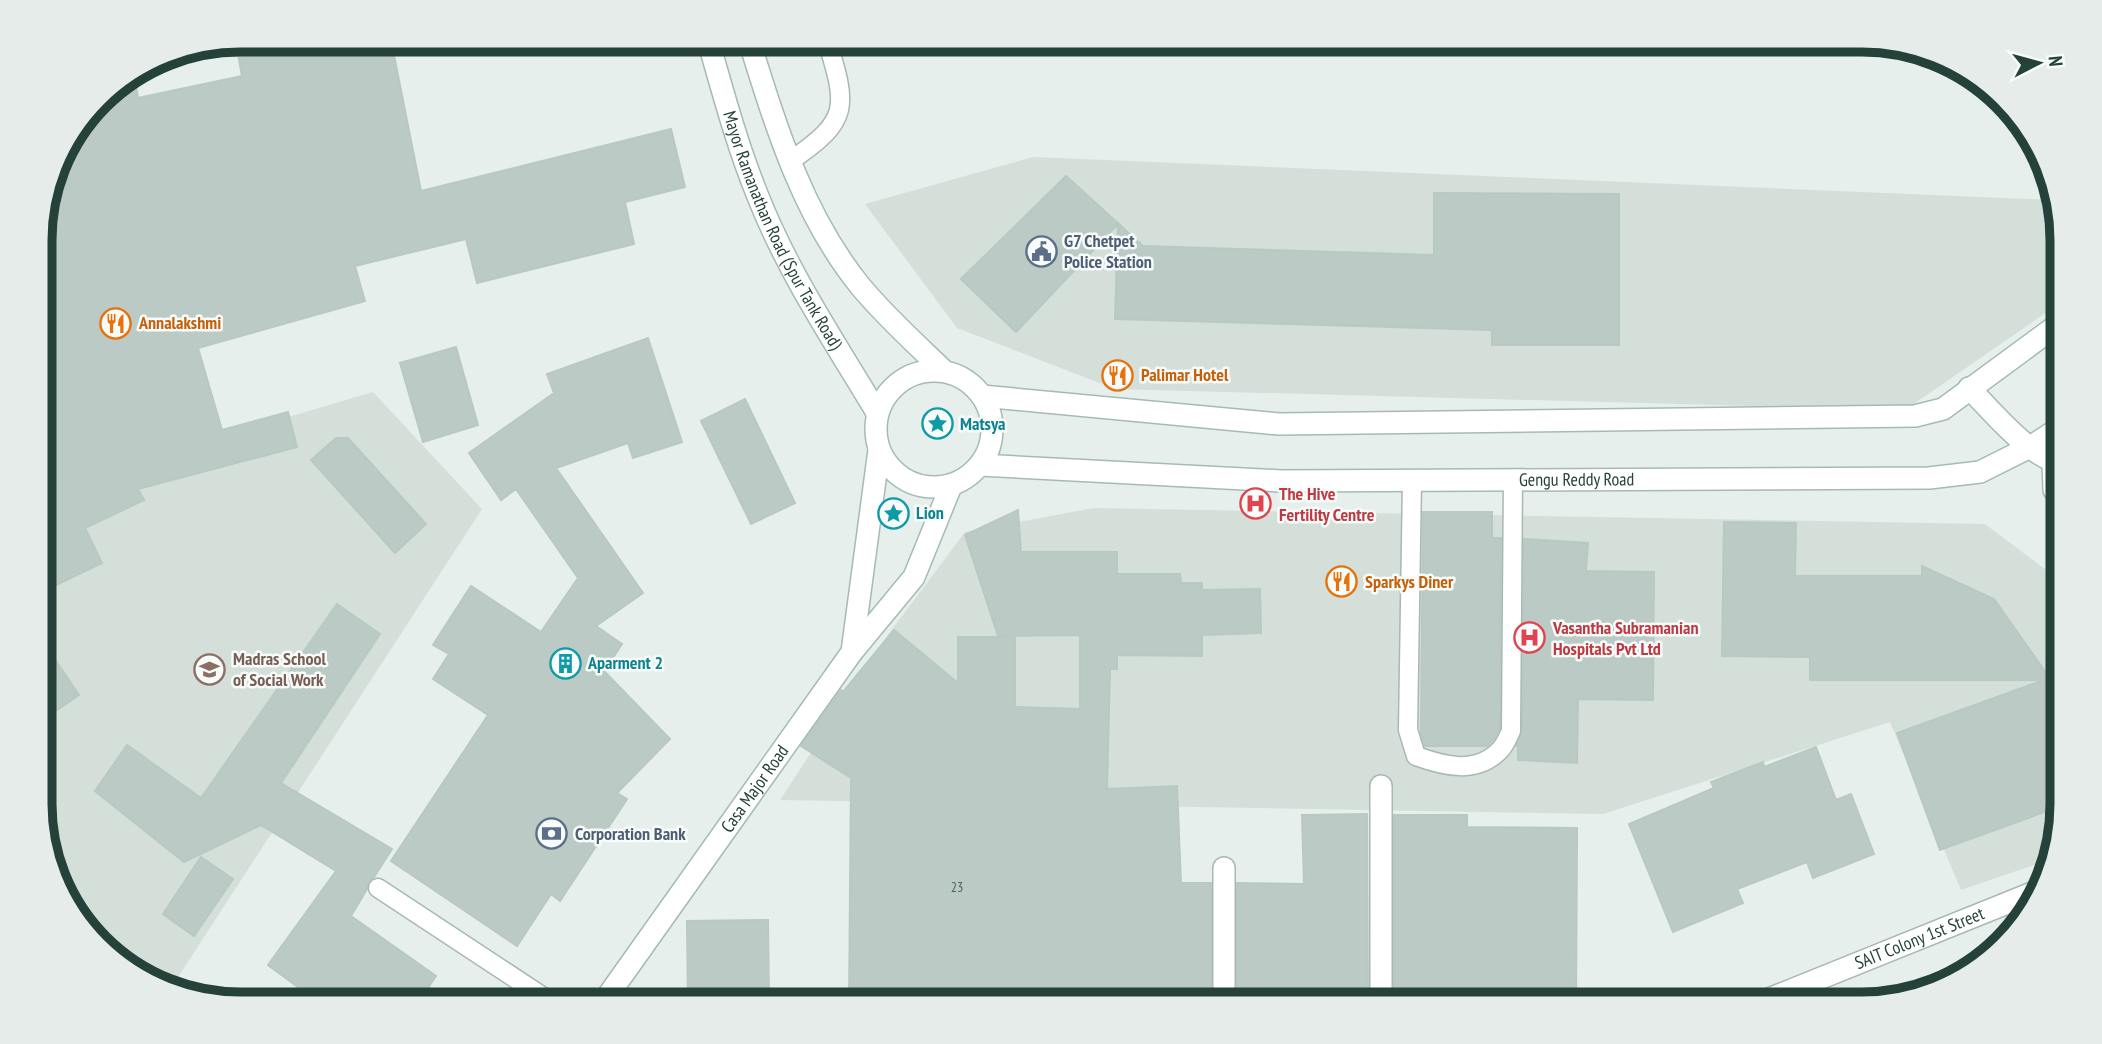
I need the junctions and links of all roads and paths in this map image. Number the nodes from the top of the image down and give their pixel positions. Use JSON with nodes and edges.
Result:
{"nodes":[{"id":1,"x":712,"y":52,"type":"edge"},
{"id":2,"x":753,"y":52,"type":"edge"},
{"id":3,"x":830,"y":52,"type":"edge"},
{"id":4,"x":790,"y":161,"type":"junction"},
{"id":5,"x":2050,"y":330,"type":"edge"},
{"id":6,"x":944,"y":370,"type":"junction"},
{"id":7,"x":1969,"y":388,"type":"junction"},
{"id":8,"x":982,"y":396,"type":"junction"},
{"id":9,"x":876,"y":411,"type":"junction"},
{"id":10,"x":2050,"y":434,"type":"edge"},
{"id":11,"x":2030,"y":447,"type":"junction"},
{"id":12,"x":879,"y":450,"type":"junction"},
{"id":13,"x":2050,"y":459,"type":"edge"},
{"id":14,"x":980,"y":465,"type":"junction"},
{"id":15,"x":1513,"y":479,"type":"junction"},
{"id":16,"x":1412,"y":480,"type":"junction"},
{"id":17,"x":951,"y":486,"type":"junction"},
{"id":18,"x":852,"y":652,"type":"junction"},
{"id":19,"x":1381,"y":786,"type":"dead end"},
{"id":20,"x":1224,"y":868,"type":"dead end"},
{"id":21,"x":377,"y":888,"type":"dead end"},
{"id":22,"x":2025,"y":896,"type":"edge"},
{"id":23,"x":1224,"y":991,"type":"edge"},
{"id":24,"x":1381,"y":991,"type":"edge"},
{"id":25,"x":1789,"y":991,"type":"edge"},
{"id":26,"x":535,"y":992,"type":"edge"},
{"id":27,"x":611,"y":992,"type":"edge"}],
"edges":[{"from":1,"to":9,"type":"main road","name":"Mayor Ramanathan Road (Spur Tank Road)"},
{"from":2,"to":4,"type":"main road","name":"Mayor Ramanathan Road (Spur Tank Road)"},
{"from":3,"to":4,"type":"lane"},
{"from":4,"to":6,"type":"main road","name":"Mayor Ramanathan Road (Spur Tank Road)"},
{"from":5,"to":7,"type":"main road"},
{"from":6,"to":8,"type":"main road"},
{"from":6,"to":9,"type":"main road"},
{"from":7,"to":8,"type":"main road"},
{"from":7,"to":11,"type":"main road"},
{"from":8,"to":14,"type":"main road"},
{"from":9,"to":12,"type":"main road"},
{"from":10,"to":11,"type":"main road","name":"Gengu Reddy Road"},
{"from":11,"to":13,"type":"main road"},
{"from":11,"to":15,"type":"main road","name":"Gengu Reddy Road"},
{"from":12,"to":17,"type":"main road"},
{"from":12,"to":18,"type":"main road"},
{"from":14,"to":16,"type":"main road","name":"Gengu Reddy Road"},
{"from":14,"to":17,"type":"main road"},
{"from":15,"to":16,"type":"main road","name":"Gengu Reddy Road"},
{"from":15,"to":16,"type":"lane"},
{"from":17,"to":18,"type":"main road","name":"Casa Major Road"},
{"from":18,"to":27,"type":"main road","name":"Casa Major Road"},
{"from":19,"to":24,"type":"main road"},
{"from":20,"to":23,"type":"main road"},
{"from":21,"to":26,"type":"lane"},
{"from":22,"to":25,"type":"main road","name":"SAIT Colony 1st Street"}]}
